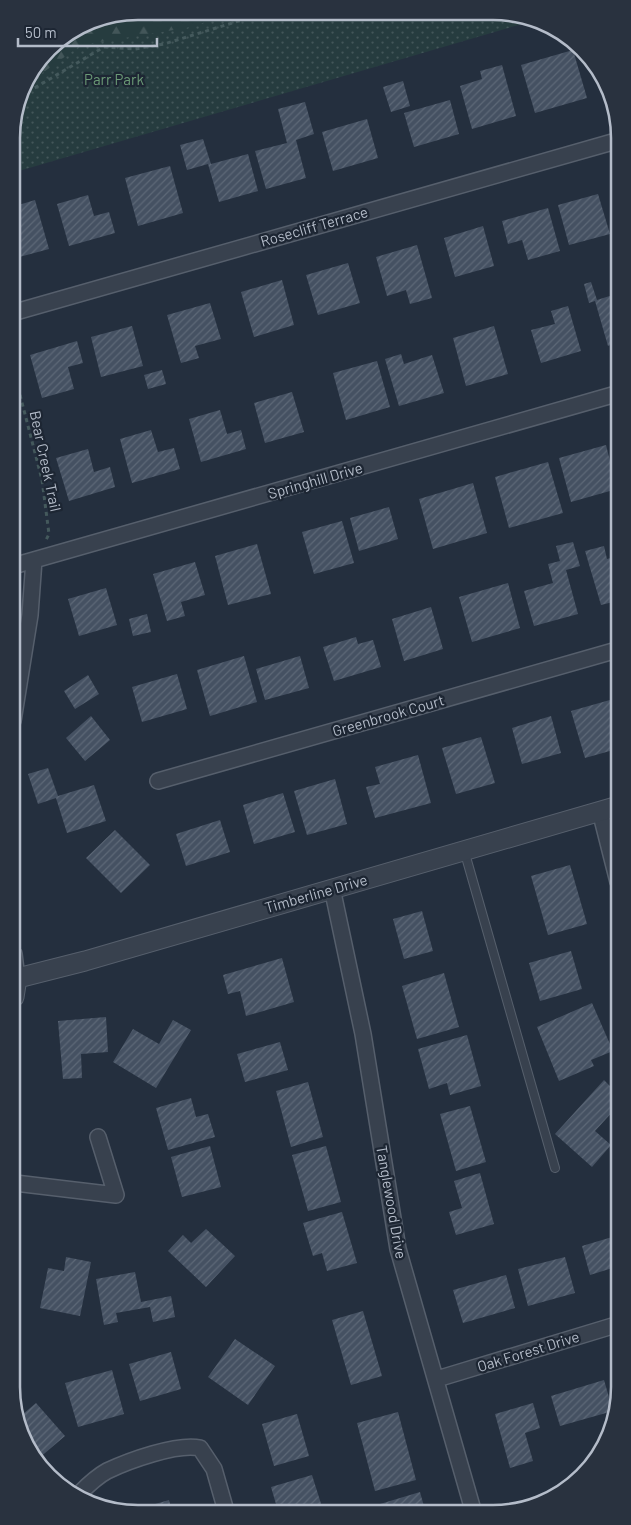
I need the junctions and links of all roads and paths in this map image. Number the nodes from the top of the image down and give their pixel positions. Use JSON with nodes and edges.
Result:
{"nodes":[{"id":1,"x":241,"y":20,"type":"edge"},
{"id":2,"x":30,"y":91,"type":"edge"},
{"id":3,"x":611,"y":142,"type":"edge"},
{"id":4,"x":20,"y":311,"type":"edge"},
{"id":5,"x":20,"y":395,"type":"edge"},
{"id":6,"x":611,"y":395,"type":"edge"},
{"id":7,"x":34,"y":560,"type":"junction"},
{"id":8,"x":20,"y":564,"type":"edge"},
{"id":9,"x":611,"y":652,"type":"edge"},
{"id":10,"x":20,"y":677,"type":"edge"},
{"id":11,"x":158,"y":781,"type":"dead end"},
{"id":12,"x":609,"y":809,"type":"edge"},
{"id":13,"x":611,"y":825,"type":"edge"},
{"id":14,"x":464,"y":850,"type":"junction"},
{"id":15,"x":332,"y":888,"type":"junction"},
{"id":16,"x":20,"y":977,"type":"edge"},
{"id":17,"x":98,"y":1137,"type":"dead end"},
{"id":18,"x":555,"y":1168,"type":"dead end"},
{"id":19,"x":20,"y":1184,"type":"edge"},
{"id":20,"x":611,"y":1326,"type":"edge"},
{"id":21,"x":437,"y":1379,"type":"junction"},
{"id":22,"x":83,"y":1491,"type":"edge"},
{"id":23,"x":224,"y":1505,"type":"edge"},
{"id":24,"x":472,"y":1505,"type":"edge"}],
"edges":[{"from":1,"to":2,"type":"path"},
{"from":3,"to":4,"type":"street","name":"Rosecliff Terrace"},
{"from":5,"to":7,"type":"path","name":"Bear Creek Trail"},
{"from":6,"to":7,"type":"street","name":"Springhill Drive"},
{"from":7,"to":8,"type":"street","name":"Springhill Drive"},
{"from":7,"to":10,"type":"street"},
{"from":9,"to":11,"type":"street","name":"Greenbrook Court"},
{"from":12,"to":13,"type":"street"},
{"from":12,"to":14,"type":"street","name":"Timberline Drive"},
{"from":14,"to":15,"type":"street","name":"Timberline Drive"},
{"from":14,"to":18,"type":"lane"},
{"from":15,"to":16,"type":"street","name":"Timberline Drive"},
{"from":15,"to":21,"type":"street","name":"Tanglewood Drive"},
{"from":17,"to":19,"type":"street"},
{"from":20,"to":21,"type":"street","name":"Oak Forest Drive"},
{"from":21,"to":24,"type":"street","name":"Tanglewood Drive"},
{"from":22,"to":23,"type":"street"}]}
